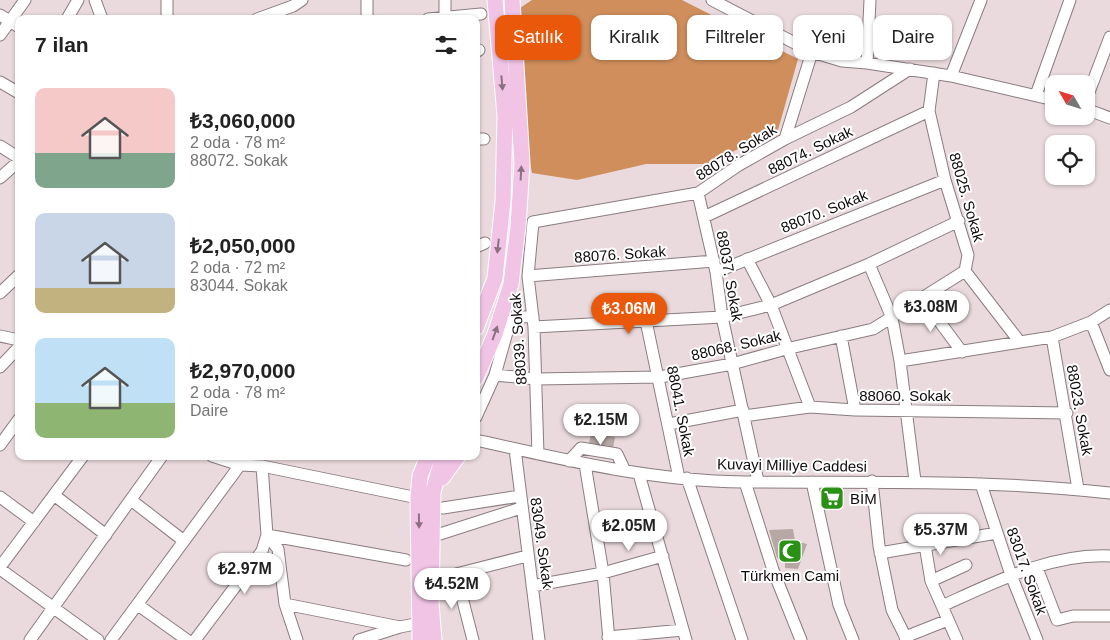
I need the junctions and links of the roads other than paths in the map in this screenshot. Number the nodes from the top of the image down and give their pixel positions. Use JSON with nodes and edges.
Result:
{"nodes":[{"id":1,"x":25,"y":0,"type":"edge"},
{"id":2,"x":78,"y":0,"type":"edge"},
{"id":3,"x":95,"y":0,"type":"edge"},
{"id":4,"x":167,"y":0,"type":"edge"},
{"id":5,"x":367,"y":0,"type":"edge"},
{"id":6,"x":445,"y":0,"type":"edge"},
{"id":7,"x":495,"y":0,"type":"edge"},
{"id":8,"x":512,"y":0,"type":"edge"},
{"id":9,"x":712,"y":0,"type":"edge"},
{"id":10,"x":870,"y":0,"type":"edge"},
{"id":11,"x":981,"y":0,"type":"edge"},
{"id":12,"x":1070,"y":0,"type":"edge"},
{"id":13,"x":297,"y":3,"type":"edge"},
{"id":14,"x":481,"y":14,"type":"dead end"},
{"id":15,"x":69,"y":15,"type":"edge"},
{"id":16,"x":101,"y":15,"type":"edge"},
{"id":17,"x":167,"y":15,"type":"edge"},
{"id":18,"x":267,"y":15,"type":"edge"},
{"id":19,"x":366,"y":15,"type":"edge"},
{"id":20,"x":445,"y":15,"type":"edge"},
{"id":21,"x":463,"y":15,"type":"edge"},
{"id":22,"x":9,"y":21,"type":"edge"},
{"id":23,"x":0,"y":35,"type":"edge"},
{"id":24,"x":1110,"y":37,"type":"edge"},
{"id":25,"x":793,"y":42,"type":"edge"},
{"id":26,"x":810,"y":60,"type":"edge"},
{"id":27,"x":839,"y":60,"type":"edge"},
{"id":28,"x":867,"y":62,"type":"junction"},
{"id":29,"x":910,"y":69,"type":"junction"},
{"id":30,"x":934,"y":73,"type":"junction"},
{"id":31,"x":951,"y":76,"type":"junction"},
{"id":32,"x":1095,"y":76,"type":"edge"},
{"id":33,"x":0,"y":82,"type":"edge"},
{"id":34,"x":15,"y":91,"type":"edge"},
{"id":35,"x":1036,"y":95,"type":"junction"},
{"id":36,"x":1045,"y":98,"type":"edge"},
{"id":37,"x":929,"y":111,"type":"junction"},
{"id":38,"x":1095,"y":113,"type":"edge"},
{"id":39,"x":1110,"y":118,"type":"edge"},
{"id":40,"x":785,"y":139,"type":"junction"},
{"id":41,"x":0,"y":146,"type":"edge"},
{"id":42,"x":15,"y":157,"type":"edge"},
{"id":43,"x":15,"y":164,"type":"edge"},
{"id":44,"x":0,"y":178,"type":"edge"},
{"id":45,"x":945,"y":180,"type":"junction"},
{"id":46,"x":698,"y":193,"type":"junction"},
{"id":47,"x":704,"y":217,"type":"junction"},
{"id":48,"x":959,"y":221,"type":"junction"},
{"id":49,"x":533,"y":222,"type":"joint"},
{"id":50,"x":747,"y":259,"type":"junction"},
{"id":51,"x":869,"y":264,"type":"junction"},
{"id":52,"x":715,"y":267,"type":"junction"},
{"id":53,"x":965,"y":271,"type":"junction"},
{"id":54,"x":528,"y":276,"type":"junction"},
{"id":55,"x":15,"y":279,"type":"edge"},
{"id":56,"x":0,"y":293,"type":"edge"},
{"id":57,"x":922,"y":298,"type":"junction"},
{"id":58,"x":771,"y":305,"type":"junction"},
{"id":59,"x":1110,"y":310,"type":"edge"},
{"id":60,"x":480,"y":317,"type":"edge"},
{"id":61,"x":722,"y":317,"type":"junction"},
{"id":62,"x":892,"y":318,"type":"junction"},
{"id":63,"x":646,"y":321,"type":"junction"},
{"id":64,"x":534,"y":322,"type":"junction"},
{"id":65,"x":1091,"y":322,"type":"junction"},
{"id":66,"x":0,"y":336,"type":"edge"},
{"id":67,"x":842,"y":336,"type":"junction"},
{"id":68,"x":1052,"y":337,"type":"junction"},
{"id":69,"x":15,"y":339,"type":"edge"},
{"id":70,"x":1019,"y":341,"type":"junction"},
{"id":71,"x":786,"y":349,"type":"junction"},
{"id":72,"x":15,"y":351,"type":"edge"},
{"id":73,"x":962,"y":352,"type":"junction"},
{"id":74,"x":900,"y":361,"type":"junction"},
{"id":75,"x":732,"y":364,"type":"junction"},
{"id":76,"x":0,"y":367,"type":"edge"},
{"id":77,"x":480,"y":369,"type":"edge"},
{"id":78,"x":1110,"y":370,"type":"edge"},
{"id":79,"x":495,"y":375,"type":"junction"},
{"id":80,"x":660,"y":376,"type":"junction"},
{"id":81,"x":536,"y":379,"type":"junction"},
{"id":82,"x":480,"y":407,"type":"edge"},
{"id":83,"x":810,"y":407,"type":"junction"},
{"id":84,"x":855,"y":410,"type":"junction"},
{"id":85,"x":907,"y":410,"type":"junction"},
{"id":86,"x":744,"y":413,"type":"junction"},
{"id":87,"x":1067,"y":413,"type":"junction"},
{"id":88,"x":15,"y":424,"type":"edge"},
{"id":89,"x":669,"y":424,"type":"junction"},
{"id":90,"x":480,"y":441,"type":"edge"},
{"id":91,"x":0,"y":445,"type":"edge"},
{"id":92,"x":515,"y":449,"type":"junction"},
{"id":93,"x":538,"y":454,"type":"junction"},
{"id":94,"x":80,"y":460,"type":"edge"},
{"id":95,"x":159,"y":460,"type":"edge"},
{"id":96,"x":417,"y":460,"type":"edge"},
{"id":97,"x":426,"y":460,"type":"edge"},
{"id":98,"x":442,"y":460,"type":"edge"},
{"id":99,"x":455,"y":460,"type":"edge"},
{"id":100,"x":237,"y":461,"type":"edge"},
{"id":101,"x":569,"y":461,"type":"junction"},
{"id":102,"x":585,"y":464,"type":"junction"},
{"id":103,"x":262,"y":466,"type":"junction"},
{"id":104,"x":625,"y":471,"type":"junction"},
{"id":105,"x":638,"y":474,"type":"junction"},
{"id":106,"x":420,"y":476,"type":"junction"},
{"id":107,"x":683,"y":478,"type":"junction"},
{"id":108,"x":758,"y":481,"type":"junction"},
{"id":109,"x":872,"y":481,"type":"junction"},
{"id":110,"x":915,"y":481,"type":"junction"},
{"id":111,"x":745,"y":482,"type":"junction"},
{"id":112,"x":812,"y":482,"type":"junction"},
{"id":113,"x":981,"y":484,"type":"junction"},
{"id":114,"x":1078,"y":489,"type":"junction"},
{"id":115,"x":433,"y":492,"type":"junction"},
{"id":116,"x":1110,"y":493,"type":"edge"},
{"id":117,"x":54,"y":496,"type":"junction"},
{"id":118,"x":0,"y":497,"type":"edge"},
{"id":119,"x":418,"y":498,"type":"junction"},
{"id":120,"x":131,"y":500,"type":"junction"},
{"id":121,"x":521,"y":502,"type":"junction"},
{"id":122,"x":442,"y":508,"type":"dead end"},
{"id":123,"x":34,"y":522,"type":"junction"},
{"id":124,"x":997,"y":533,"type":"junction"},
{"id":125,"x":440,"y":534,"type":"dead end"},
{"id":126,"x":106,"y":535,"type":"junction"},
{"id":127,"x":267,"y":535,"type":"junction"},
{"id":128,"x":184,"y":541,"type":"junction"},
{"id":129,"x":925,"y":545,"type":"junction"},
{"id":130,"x":880,"y":553,"type":"junction"},
{"id":131,"x":527,"y":556,"type":"junction"},
{"id":132,"x":663,"y":556,"type":"junction"},
{"id":133,"x":1110,"y":556,"type":"edge"},
{"id":134,"x":406,"y":560,"type":"dead end"},
{"id":135,"x":966,"y":565,"type":"dead end"},
{"id":136,"x":0,"y":568,"type":"edge"},
{"id":137,"x":1037,"y":568,"type":"junction"},
{"id":138,"x":603,"y":573,"type":"junction"},
{"id":139,"x":1011,"y":575,"type":"junction"},
{"id":140,"x":932,"y":581,"type":"junction"},
{"id":141,"x":532,"y":586,"type":"junction"},
{"id":142,"x":285,"y":604,"type":"junction"},
{"id":143,"x":138,"y":605,"type":"junction"},
{"id":144,"x":942,"y":606,"type":"junction"},
{"id":145,"x":53,"y":608,"type":"junction"},
{"id":146,"x":1110,"y":616,"type":"edge"},
{"id":147,"x":948,"y":620,"type":"junction"},
{"id":148,"x":420,"y":624,"type":"junction"},
{"id":149,"x":400,"y":627,"type":"junction"},
{"id":150,"x":684,"y":635,"type":"edge"},
{"id":151,"x":608,"y":638,"type":"edge"},
{"id":152,"x":906,"y":638,"type":"edge"},
{"id":153,"x":30,"y":640,"type":"edge"},
{"id":154,"x":98,"y":640,"type":"edge"},
{"id":155,"x":110,"y":640,"type":"edge"},
{"id":156,"x":187,"y":640,"type":"edge"},
{"id":157,"x":195,"y":640,"type":"edge"},
{"id":158,"x":296,"y":640,"type":"edge"},
{"id":159,"x":359,"y":640,"type":"edge"},
{"id":160,"x":420,"y":640,"type":"edge"},
{"id":161,"x":434,"y":640,"type":"edge"},
{"id":162,"x":473,"y":640,"type":"edge"},
{"id":163,"x":539,"y":640,"type":"edge"},
{"id":164,"x":742,"y":640,"type":"edge"},
{"id":165,"x":801,"y":640,"type":"edge"},
{"id":166,"x":853,"y":640,"type":"edge"},
{"id":167,"x":957,"y":640,"type":"edge"},
{"id":168,"x":1037,"y":640,"type":"edge"}],
"edges":[{"from":1,"to":22,"type":"street"},
{"from":2,"to":15,"type":"street"},
{"from":3,"to":16,"type":"street"},
{"from":4,"to":17,"type":"street"},
{"from":5,"to":19,"type":"street"},
{"from":6,"to":20,"type":"street"},
{"from":7,"to":60,"type":"main road","one_way":true},
{"from":77,"to":8,"type":"main road","one_way":true},
{"from":9,"to":25,"type":"street"},
{"from":10,"to":28,"type":"street"},
{"from":11,"to":31,"type":"street"},
{"from":12,"to":35,"type":"street"},
{"from":13,"to":18,"type":"street"},
{"from":14,"to":21,"type":"street"},
{"from":22,"to":23,"type":"street"},
{"from":24,"to":32,"type":"street"},
{"from":26,"to":40,"type":"street"},
{"from":27,"to":28,"type":"street"},
{"from":28,"to":29,"type":"street"},
{"from":29,"to":30,"type":"street"},
{"from":29,"to":40,"type":"street","name":"88078. Sokak"},
{"from":30,"to":31,"type":"street"},
{"from":30,"to":37,"type":"street","name":"88025. Sokak"},
{"from":31,"to":35,"type":"street"},
{"from":33,"to":34,"type":"street"},
{"from":35,"to":36,"type":"street"},
{"from":37,"to":45,"type":"street","name":"88025. Sokak"},
{"from":37,"to":47,"type":"street","name":"88074. Sokak"},
{"from":38,"to":39,"type":"street"},
{"from":40,"to":46,"type":"street","name":"88078. Sokak"},
{"from":41,"to":42,"type":"street"},
{"from":43,"to":44,"type":"street"},
{"from":45,"to":48,"type":"street","name":"88025. Sokak"},
{"from":45,"to":50,"type":"street","name":"88070. Sokak"},
{"from":46,"to":47,"type":"street","name":"88037. Sokak"},
{"from":46,"to":49,"type":"street","name":"88078. Sokak"},
{"from":47,"to":52,"type":"street","name":"88037. Sokak"},
{"from":48,"to":51,"type":"street"},
{"from":48,"to":53,"type":"street","name":"88025. Sokak"},
{"from":49,"to":54,"type":"street","name":"88039. Sokak"},
{"from":50,"to":52,"type":"street","name":"88070. Sokak"},
{"from":50,"to":58,"type":"street"},
{"from":51,"to":58,"type":"street"},
{"from":51,"to":62,"type":"street"},
{"from":52,"to":54,"type":"street","name":"88076. Sokak"},
{"from":52,"to":61,"type":"street","name":"88037. Sokak"},
{"from":53,"to":57,"type":"street","name":"88068. Sokak"},
{"from":53,"to":70,"type":"street"},
{"from":54,"to":64,"type":"street","name":"88039. Sokak"},
{"from":55,"to":56,"type":"street"},
{"from":57,"to":62,"type":"street","name":"88068. Sokak"},
{"from":57,"to":73,"type":"street"},
{"from":58,"to":61,"type":"street"},
{"from":58,"to":71,"type":"street"},
{"from":59,"to":65,"type":"street"},
{"from":61,"to":63,"type":"street"},
{"from":61,"to":75,"type":"street","name":"88037. Sokak"},
{"from":62,"to":67,"type":"street","name":"88068. Sokak"},
{"from":62,"to":74,"type":"street"},
{"from":63,"to":64,"type":"street"},
{"from":63,"to":80,"type":"street","name":"88041. Sokak"},
{"from":64,"to":79,"type":"street"},
{"from":64,"to":81,"type":"street","name":"88039. Sokak"},
{"from":65,"to":68,"type":"street"},
{"from":65,"to":78,"type":"street"},
{"from":66,"to":69,"type":"street"},
{"from":67,"to":71,"type":"street","name":"88068. Sokak"},
{"from":67,"to":84,"type":"street"},
{"from":68,"to":70,"type":"street"},
{"from":68,"to":87,"type":"street","name":"88023. Sokak"},
{"from":70,"to":73,"type":"street"},
{"from":71,"to":75,"type":"street","name":"88068. Sokak"},
{"from":71,"to":83,"type":"street"},
{"from":72,"to":76,"type":"street"},
{"from":73,"to":74,"type":"street"},
{"from":74,"to":85,"type":"street"},
{"from":75,"to":80,"type":"street","name":"88068. Sokak"},
{"from":75,"to":86,"type":"street","name":"88037. Sokak"},
{"from":79,"to":81,"type":"street","name":"88068. Sokak"},
{"from":79,"to":82,"type":"street"},
{"from":80,"to":81,"type":"street","name":"88068. Sokak"},
{"from":80,"to":89,"type":"street","name":"88041. Sokak"},
{"from":81,"to":93,"type":"street","name":"88039. Sokak"},
{"from":83,"to":84,"type":"street","name":"88060. Sokak"},
{"from":83,"to":86,"type":"street","name":"88060. Sokak"},
{"from":84,"to":85,"type":"street","name":"88060. Sokak"},
{"from":85,"to":87,"type":"street","name":"88060. Sokak"},
{"from":85,"to":110,"type":"street"},
{"from":86,"to":89,"type":"street","name":"88060. Sokak"},
{"from":86,"to":108,"type":"street","name":"88037. Sokak"},
{"from":87,"to":114,"type":"street","name":"88023. Sokak"},
{"from":88,"to":91,"type":"street"},
{"from":89,"to":107,"type":"street","name":"88041. Sokak"},
{"from":90,"to":92,"type":"street","name":"Kuvayi Milliye Caddesi"},
{"from":92,"to":93,"type":"street","name":"Kuvayi Milliye Caddesi"},
{"from":92,"to":121,"type":"street","name":"83049. Sokak"},
{"from":93,"to":101,"type":"street","name":"Kuvayi Milliye Caddesi"},
{"from":94,"to":117,"type":"street"},
{"from":95,"to":120,"type":"street"},
{"from":96,"to":106,"type":"main road"},
{"from":97,"to":106,"type":"main road"},
{"from":98,"to":115,"type":"main road"},
{"from":99,"to":115,"type":"main road"},
{"from":100,"to":103,"type":"street"},
{"from":100,"to":128,"type":"street"},
{"from":101,"to":102,"type":"street","name":"Kuvayi Milliye Caddesi"},
{"from":101,"to":104,"type":"street"},
{"from":102,"to":104,"type":"street","name":"Kuvayi Milliye Caddesi"},
{"from":102,"to":138,"type":"street"},
{"from":103,"to":119,"type":"street"},
{"from":103,"to":127,"type":"street"},
{"from":104,"to":105,"type":"street","name":"Kuvayi Milliye Caddesi"},
{"from":105,"to":107,"type":"street","name":"Kuvayi Milliye Caddesi"},
{"from":105,"to":132,"type":"street"},
{"from":106,"to":119,"type":"main road"},
{"from":107,"to":111,"type":"street","name":"Kuvayi Milliye Caddesi"},
{"from":107,"to":164,"type":"street","name":"88041. Sokak"},
{"from":108,"to":111,"type":"street","name":"Kuvayi Milliye Caddesi"},
{"from":108,"to":112,"type":"street","name":"Kuvayi Milliye Caddesi"},
{"from":109,"to":110,"type":"street","name":"Kuvayi Milliye Caddesi"},
{"from":109,"to":112,"type":"street","name":"Kuvayi Milliye Caddesi"},
{"from":109,"to":130,"type":"street"},
{"from":110,"to":113,"type":"street","name":"Kuvayi Milliye Caddesi"},
{"from":111,"to":165,"type":"street"},
{"from":112,"to":166,"type":"street"},
{"from":113,"to":114,"type":"street","name":"Kuvayi Milliye Caddesi"},
{"from":113,"to":124,"type":"street","name":"83017. Sokak"},
{"from":114,"to":116,"type":"street","name":"Kuvayi Milliye Caddesi"},
{"from":115,"to":161,"type":"main road"},
{"from":117,"to":123,"type":"street"},
{"from":117,"to":126,"type":"street"},
{"from":118,"to":123,"type":"street"},
{"from":119,"to":148,"type":"main road","one_way":true},
{"from":120,"to":126,"type":"street"},
{"from":120,"to":128,"type":"street"},
{"from":121,"to":122,"type":"street"},
{"from":121,"to":125,"type":"street"},
{"from":121,"to":131,"type":"street","name":"83049. Sokak"},
{"from":123,"to":136,"type":"street"},
{"from":124,"to":129,"type":"street"},
{"from":124,"to":139,"type":"street","name":"83017. Sokak"},
{"from":126,"to":145,"type":"street"},
{"from":127,"to":134,"type":"street"},
{"from":127,"to":142,"type":"street"},
{"from":127,"to":157,"type":"street"},
{"from":128,"to":143,"type":"street"},
{"from":129,"to":130,"type":"street"},
{"from":129,"to":140,"type":"street"},
{"from":130,"to":152,"type":"street"},
{"from":131,"to":141,"type":"street","name":"83049. Sokak"},
{"from":131,"to":162,"type":"street"},
{"from":132,"to":138,"type":"street"},
{"from":132,"to":150,"type":"street"},
{"from":133,"to":137,"type":"street"},
{"from":135,"to":140,"type":"street"},
{"from":136,"to":145,"type":"street"},
{"from":137,"to":139,"type":"street"},
{"from":137,"to":146,"type":"street"},
{"from":138,"to":141,"type":"street"},
{"from":138,"to":151,"type":"street"},
{"from":139,"to":144,"type":"street"},
{"from":139,"to":168,"type":"street","name":"83017. Sokak"},
{"from":140,"to":144,"type":"street"},
{"from":141,"to":163,"type":"street","name":"83049. Sokak"},
{"from":142,"to":149,"type":"street"},
{"from":142,"to":158,"type":"street"},
{"from":143,"to":155,"type":"street"},
{"from":143,"to":156,"type":"street"},
{"from":144,"to":147,"type":"street"},
{"from":145,"to":153,"type":"street"},
{"from":145,"to":154,"type":"street"},
{"from":147,"to":152,"type":"street"},
{"from":147,"to":167,"type":"street"},
{"from":148,"to":149,"type":"street"},
{"from":148,"to":160,"type":"main road"},
{"from":149,"to":159,"type":"street"},
{"from":150,"to":151,"type":"street"}]}
